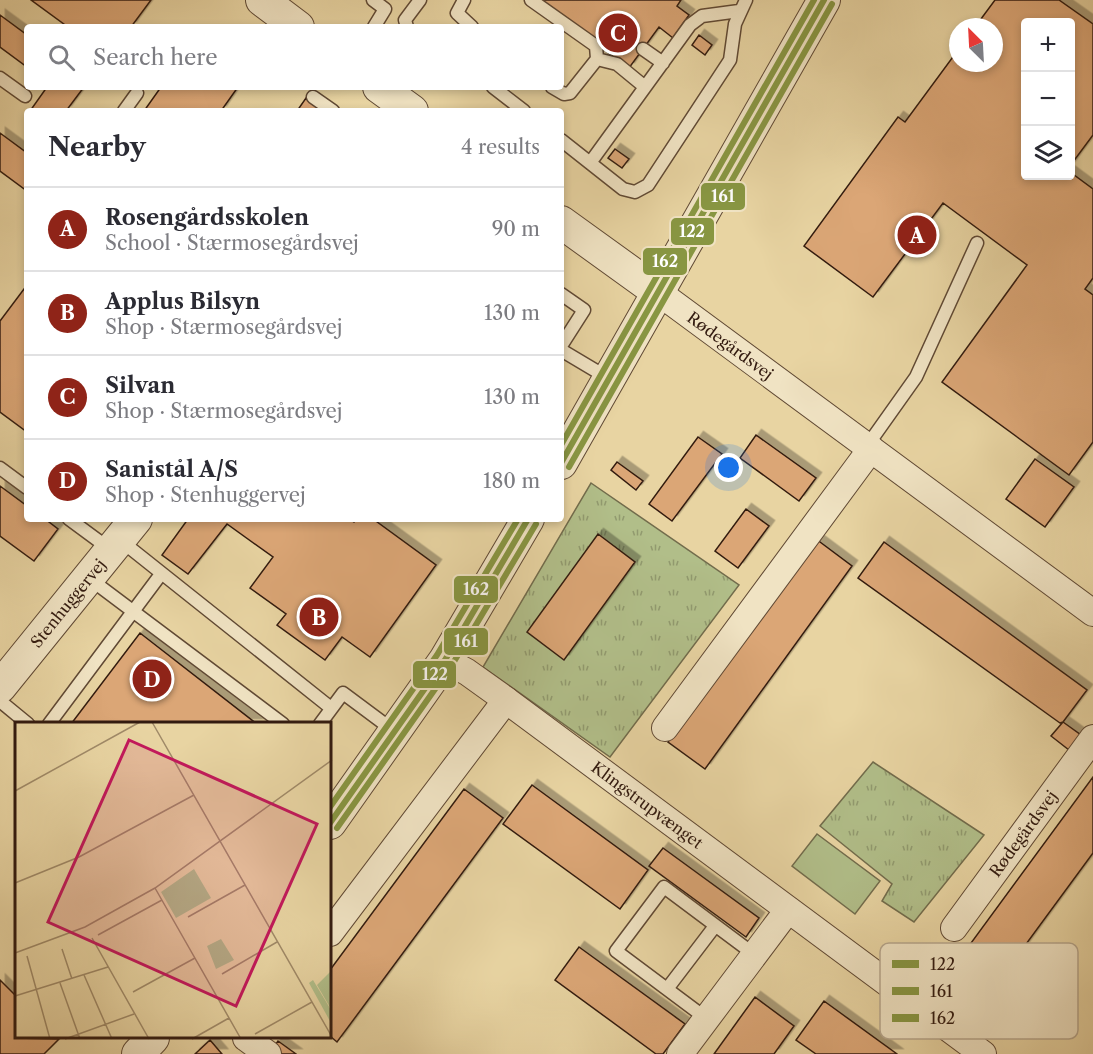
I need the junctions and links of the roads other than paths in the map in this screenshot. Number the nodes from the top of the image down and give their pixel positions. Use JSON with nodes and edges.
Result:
{"nodes":[{"id":1,"x":262,"y":0,"type":"edge"},
{"id":2,"x":373,"y":0,"type":"edge"},
{"id":3,"x":420,"y":0,"type":"edge"},
{"id":4,"x":464,"y":0,"type":"edge"},
{"id":5,"x":531,"y":0,"type":"edge"},
{"id":6,"x":746,"y":0,"type":"edge"},
{"id":7,"x":824,"y":0,"type":"edge"},
{"id":8,"x":739,"y":11,"type":"junction"},
{"id":9,"x":294,"y":24,"type":"edge"},
{"id":10,"x":376,"y":24,"type":"edge"},
{"id":11,"x":406,"y":24,"type":"edge"},
{"id":12,"x":469,"y":24,"type":"edge"},
{"id":13,"x":643,"y":49,"type":"dead end"},
{"id":14,"x":597,"y":59,"type":"junction"},
{"id":15,"x":663,"y":63,"type":"junction"},
{"id":16,"x":0,"y":78,"type":"edge"},
{"id":17,"x":645,"y":87,"type":"junction"},
{"id":18,"x":383,"y":90,"type":"edge"},
{"id":19,"x":497,"y":90,"type":"edge"},
{"id":20,"x":557,"y":90,"type":"edge"},
{"id":21,"x":137,"y":93,"type":"dead end"},
{"id":22,"x":25,"y":96,"type":"dead end"},
{"id":23,"x":313,"y":97,"type":"dead end"},
{"id":24,"x":126,"y":108,"type":"edge"},
{"id":25,"x":329,"y":108,"type":"edge"},
{"id":26,"x":408,"y":108,"type":"edge"},
{"id":27,"x":520,"y":108,"type":"edge"},
{"id":28,"x":564,"y":142,"type":"edge"},
{"id":29,"x":590,"y":163,"type":"junction"},
{"id":30,"x":564,"y":224,"type":"edge"},
{"id":31,"x":976,"y":243,"type":"dead end"},
{"id":32,"x":658,"y":292,"type":"junction"},
{"id":33,"x":564,"y":296,"type":"edge"},
{"id":34,"x":564,"y":343,"type":"edge"},
{"id":35,"x":564,"y":350,"type":"edge"},
{"id":36,"x":608,"y":378,"type":"junction"},
{"id":37,"x":869,"y":447,"type":"junction"},
{"id":38,"x":564,"y":458,"type":"edge"},
{"id":39,"x":0,"y":468,"type":"edge"},
{"id":40,"x":24,"y":486,"type":"edge"},
{"id":41,"x":78,"y":522,"type":"edge"},
{"id":42,"x":526,"y":522,"type":"edge"},
{"id":43,"x":123,"y":537,"type":"edge"},
{"id":44,"x":161,"y":574,"type":"junction"},
{"id":45,"x":89,"y":579,"type":"junction"},
{"id":46,"x":133,"y":612,"type":"junction"},
{"id":47,"x":1093,"y":613,"type":"edge"},
{"id":48,"x":445,"y":660,"type":"junction"},
{"id":49,"x":0,"y":687,"type":"edge"},
{"id":50,"x":506,"y":700,"type":"junction"},
{"id":51,"x":0,"y":701,"type":"edge"},
{"id":52,"x":331,"y":708,"type":"junction"},
{"id":53,"x":26,"y":722,"type":"edge"},
{"id":54,"x":50,"y":722,"type":"edge"},
{"id":55,"x":280,"y":722,"type":"edge"},
{"id":56,"x":321,"y":722,"type":"edge"},
{"id":57,"x":665,"y":728,"type":"dead end"},
{"id":58,"x":394,"y":732,"type":"junction"},
{"id":59,"x":1093,"y":738,"type":"edge"},
{"id":60,"x":332,"y":821,"type":"edge"},
{"id":61,"x":788,"y":910,"type":"junction"},
{"id":62,"x":715,"y":926,"type":"junction"},
{"id":63,"x":954,"y":928,"type":"dead end"},
{"id":64,"x":332,"y":930,"type":"edge"},
{"id":65,"x":755,"y":955,"type":"junction"},
{"id":66,"x":880,"y":978,"type":"edge"},
{"id":67,"x":667,"y":989,"type":"junction"},
{"id":68,"x":707,"y":1019,"type":"junction"},
{"id":69,"x":152,"y":1039,"type":"edge"},
{"id":70,"x":247,"y":1039,"type":"edge"},
{"id":71,"x":963,"y":1039,"type":"edge"},
{"id":72,"x":138,"y":1054,"type":"edge"},
{"id":73,"x":268,"y":1054,"type":"edge"},
{"id":74,"x":680,"y":1054,"type":"edge"},
{"id":75,"x":983,"y":1054,"type":"edge"}],
"edges":[{"from":1,"to":9,"type":"street"},
{"from":2,"to":10,"type":"lane"},
{"from":3,"to":11,"type":"lane"},
{"from":4,"to":12,"type":"lane"},
{"from":5,"to":14,"type":"lane"},
{"from":6,"to":8,"type":"lane"},
{"from":7,"to":32,"type":"street"},
{"from":8,"to":15,"type":"lane"},
{"from":8,"to":29,"type":"lane"},
{"from":13,"to":15,"type":"lane"},
{"from":14,"to":17,"type":"lane"},
{"from":14,"to":20,"type":"lane"},
{"from":15,"to":17,"type":"lane"},
{"from":16,"to":22,"type":"lane"},
{"from":17,"to":29,"type":"lane"},
{"from":18,"to":26,"type":"street"},
{"from":19,"to":27,"type":"lane"},
{"from":21,"to":24,"type":"lane"},
{"from":23,"to":25,"type":"lane"},
{"from":28,"to":29,"type":"lane"},
{"from":30,"to":32,"type":"street","name":"Rødegårdsvej"},
{"from":31,"to":37,"type":"lane"},
{"from":32,"to":36,"type":"street"},
{"from":32,"to":37,"type":"street","name":"Rødegårdsvej"},
{"from":33,"to":34,"type":"lane"},
{"from":35,"to":36,"type":"lane"},
{"from":36,"to":38,"type":"street"},
{"from":37,"to":47,"type":"street","name":"Rødegårdsvej"},
{"from":37,"to":57,"type":"street"},
{"from":39,"to":40,"type":"lane"},
{"from":41,"to":43,"type":"lane"},
{"from":42,"to":48,"type":"street"},
{"from":43,"to":44,"type":"lane"},
{"from":43,"to":45,"type":"street","name":"Stenhuggervej"},
{"from":44,"to":46,"type":"lane"},
{"from":44,"to":52,"type":"lane"},
{"from":45,"to":46,"type":"lane"},
{"from":45,"to":49,"type":"street","name":"Stenhuggervej"},
{"from":46,"to":54,"type":"lane"},
{"from":46,"to":55,"type":"lane"},
{"from":48,"to":50,"type":"street","name":"Klingstrupvænget"},
{"from":48,"to":58,"type":"street"},
{"from":50,"to":61,"type":"street","name":"Klingstrupvænget"},
{"from":50,"to":64,"type":"street"},
{"from":51,"to":53,"type":"lane"},
{"from":52,"to":56,"type":"lane"},
{"from":52,"to":58,"type":"lane"},
{"from":58,"to":60,"type":"street"},
{"from":59,"to":63,"type":"street","name":"Rødegårdsvej"},
{"from":61,"to":65,"type":"street"},
{"from":61,"to":66,"type":"street","name":"Klingstrupvænget"},
{"from":62,"to":65,"type":"lane"},
{"from":62,"to":67,"type":"lane"},
{"from":62,"to":67,"type":"lane"},
{"from":65,"to":68,"type":"street"},
{"from":67,"to":68,"type":"lane"},
{"from":68,"to":74,"type":"street"},
{"from":69,"to":72,"type":"street"},
{"from":70,"to":73,"type":"street"},
{"from":71,"to":75,"type":"street","name":"Klingstrupvænget"}]}
